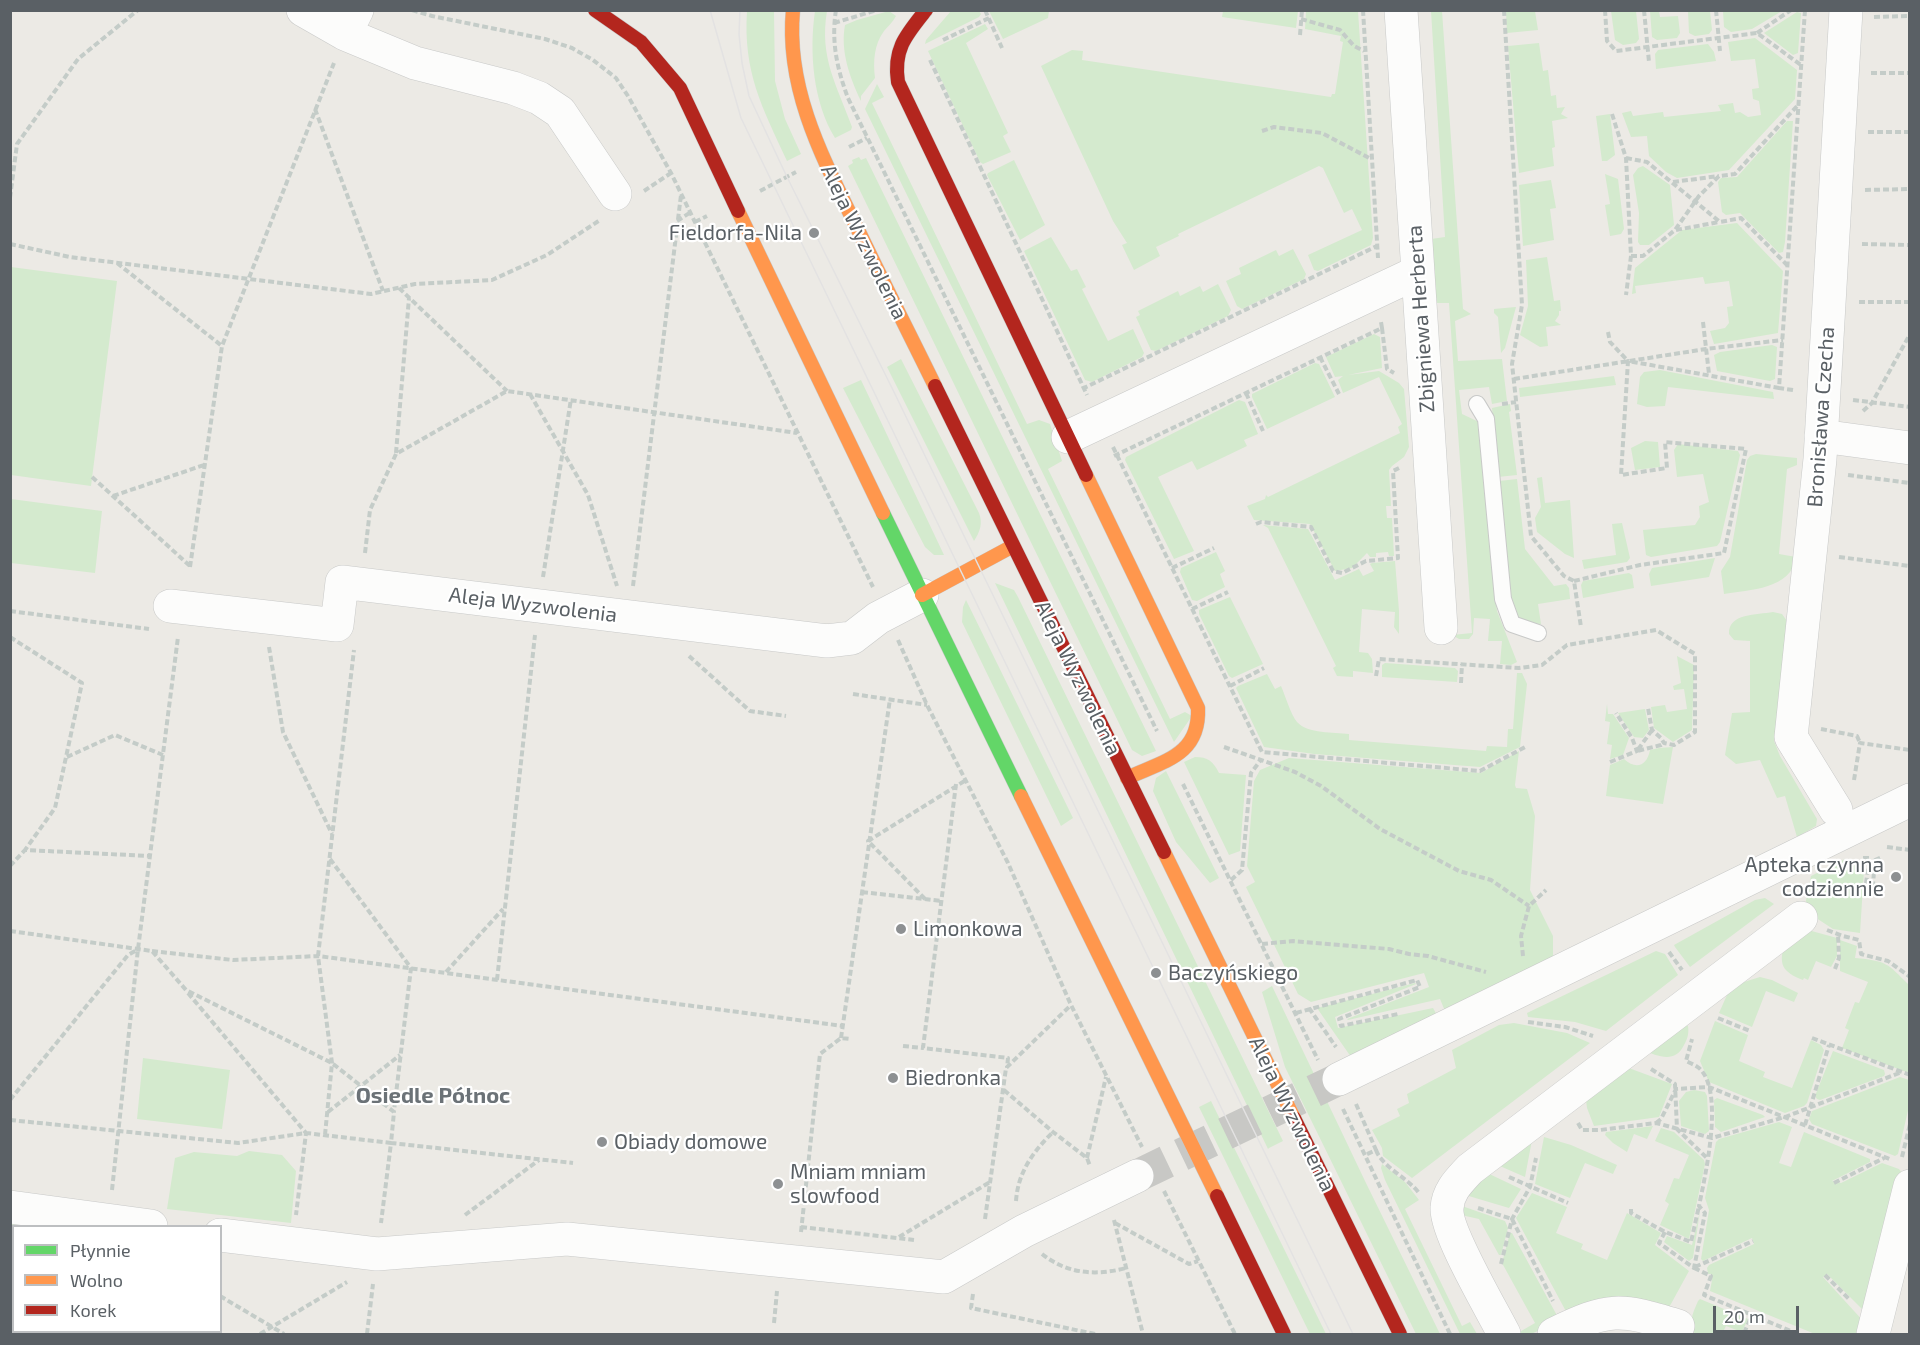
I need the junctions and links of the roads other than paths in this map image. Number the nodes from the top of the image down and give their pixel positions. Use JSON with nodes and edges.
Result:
{"nodes":[{"id":1,"x":303,"y":10,"type":"edge"},
{"id":2,"x":595,"y":10,"type":"edge"},
{"id":3,"x":793,"y":10,"type":"edge"},
{"id":4,"x":926,"y":10,"type":"edge"},
{"id":5,"x":1401,"y":10,"type":"edge"},
{"id":6,"x":1846,"y":10,"type":"edge"},
{"id":7,"x":346,"y":34,"type":"edge"},
{"id":8,"x":620,"y":201,"type":"road end"},
{"id":9,"x":1418,"y":272,"type":"junction"},
{"id":10,"x":1477,"y":404,"type":"dead end"},
{"id":11,"x":1821,"y":436,"type":"junction"},
{"id":12,"x":1068,"y":437,"type":"junction"},
{"id":13,"x":1910,"y":448,"type":"edge"},
{"id":14,"x":1013,"y":546,"type":"junction"},
{"id":15,"x":922,"y":596,"type":"junction"},
{"id":16,"x":168,"y":623,"type":"road end"},
{"id":17,"x":1441,"y":628,"type":"dead end"},
{"id":18,"x":1538,"y":633,"type":"dead end"},
{"id":19,"x":1127,"y":778,"type":"junction"},
{"id":20,"x":1910,"y":800,"type":"edge"},
{"id":21,"x":1840,"y":820,"type":"junction"},
{"id":22,"x":1801,"y":918,"type":"dead end"},
{"id":23,"x":1339,"y":1079,"type":"tunnel mouth"},
{"id":24,"x":1147,"y":1171,"type":"tunnel mouth"},
{"id":25,"x":1910,"y":1186,"type":"edge"},
{"id":26,"x":10,"y":1207,"type":"edge"},
{"id":27,"x":137,"y":1225,"type":"edge"},
{"id":28,"x":222,"y":1235,"type":"edge"},
{"id":29,"x":1497,"y":1321,"type":"edge"},
{"id":30,"x":1678,"y":1326,"type":"dead end"},
{"id":31,"x":1284,"y":1335,"type":"edge"},
{"id":32,"x":1400,"y":1335,"type":"edge"},
{"id":33,"x":1554,"y":1335,"type":"edge"},
{"id":34,"x":1873,"y":1335,"type":"edge"}],
"edges":[{"from":1,"to":7,"type":"street"},
{"from":2,"to":15,"type":"main road"},
{"from":3,"to":14,"type":"main road","name":"Aleja Wyzwolenia"},
{"from":4,"to":12,"type":"main road"},
{"from":5,"to":9,"type":"street","name":"Zbigniewa Herberta"},
{"from":6,"to":11,"type":"street","name":"Bronisława Czecha"},
{"from":7,"to":8,"type":"street"},
{"from":9,"to":12,"type":"street"},
{"from":9,"to":17,"type":"street","name":"Zbigniewa Herberta"},
{"from":10,"to":18,"type":"lane"},
{"from":11,"to":13,"type":"street"},
{"from":11,"to":21,"type":"street","name":"Bronisława Czecha"},
{"from":12,"to":19,"type":"main road"},
{"from":14,"to":15,"type":"main road"},
{"from":14,"to":19,"type":"main road","name":"Aleja Wyzwolenia"},
{"from":15,"to":16,"type":"street","name":"Aleja Wyzwolenia"},
{"from":15,"to":31,"type":"main road"},
{"from":19,"to":32,"type":"main road","name":"Aleja Wyzwolenia"},
{"from":20,"to":21,"type":"street"},
{"from":21,"to":23,"type":"street"},
{"from":22,"to":29,"type":"street"},
{"from":24,"to":28,"type":"street"},
{"from":25,"to":34,"type":"street"},
{"from":26,"to":27,"type":"street"},
{"from":30,"to":33,"type":"street"}]}
